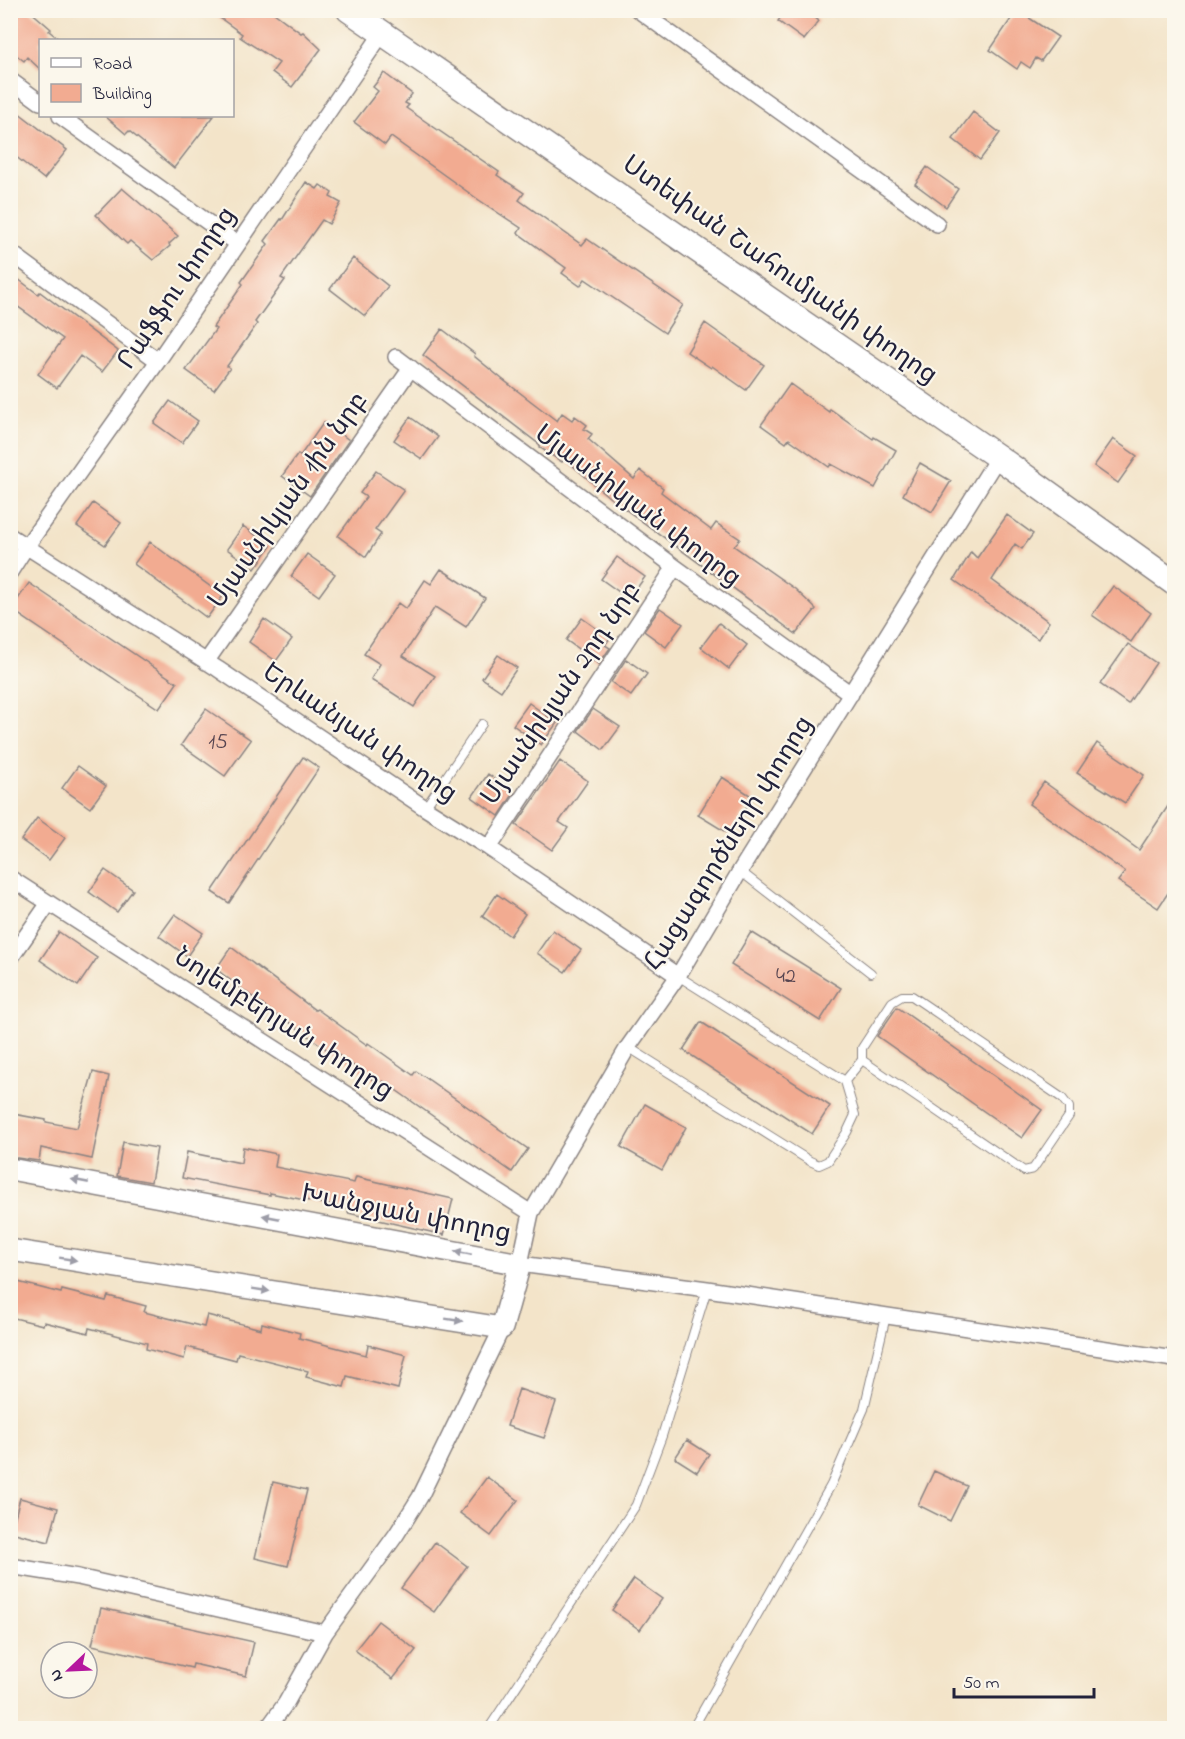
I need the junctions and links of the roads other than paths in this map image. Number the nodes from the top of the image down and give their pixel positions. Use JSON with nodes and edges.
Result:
{"nodes":[{"id":1,"x":350,"y":10,"type":"edge"},
{"id":2,"x":638,"y":10,"type":"edge"},
{"id":3,"x":383,"y":32,"type":"junction"},
{"id":4,"x":10,"y":80,"type":"edge"},
{"id":5,"x":39,"y":101,"type":"edge"},
{"id":6,"x":61,"y":117,"type":"edge"},
{"id":7,"x":938,"y":224,"type":"dead end"},
{"id":8,"x":237,"y":244,"type":"junction"},
{"id":9,"x":10,"y":252,"type":"edge"},
{"id":10,"x":396,"y":357,"type":"dead end"},
{"id":11,"x":159,"y":361,"type":"junction"},
{"id":12,"x":411,"y":368,"type":"junction"},
{"id":13,"x":998,"y":457,"type":"junction"},
{"id":14,"x":10,"y":536,"type":"edge"},
{"id":15,"x":26,"y":547,"type":"junction"},
{"id":16,"x":675,"y":567,"type":"junction"},
{"id":17,"x":10,"y":572,"type":"edge"},
{"id":18,"x":1174,"y":582,"type":"edge"},
{"id":19,"x":206,"y":662,"type":"junction"},
{"id":20,"x":851,"y":694,"type":"junction"},
{"id":21,"x":482,"y":724,"type":"dead end"},
{"id":22,"x":425,"y":808,"type":"junction"},
{"id":23,"x":489,"y":848,"type":"junction"},
{"id":24,"x":740,"y":871,"type":"junction"},
{"id":25,"x":10,"y":878,"type":"edge"},
{"id":26,"x":49,"y":903,"type":"junction"},
{"id":27,"x":10,"y":959,"type":"edge"},
{"id":28,"x":871,"y":973,"type":"dead end"},
{"id":29,"x":678,"y":976,"type":"junction"},
{"id":30,"x":628,"y":1047,"type":"junction"},
{"id":31,"x":862,"y":1060,"type":"junction"},
{"id":32,"x":845,"y":1081,"type":"junction"},
{"id":33,"x":10,"y":1169,"type":"edge"},
{"id":34,"x":531,"y":1213,"type":"junction"},
{"id":35,"x":10,"y":1250,"type":"edge"},
{"id":36,"x":520,"y":1264,"type":"junction"},
{"id":37,"x":707,"y":1289,"type":"junction"},
{"id":38,"x":886,"y":1316,"type":"junction"},
{"id":39,"x":502,"y":1328,"type":"junction"},
{"id":40,"x":1174,"y":1359,"type":"edge"},
{"id":41,"x":10,"y":1566,"type":"edge"},
{"id":42,"x":325,"y":1633,"type":"junction"},
{"id":43,"x":268,"y":1728,"type":"edge"},
{"id":44,"x":489,"y":1728,"type":"edge"},
{"id":45,"x":693,"y":1728,"type":"edge"}],
"edges":[{"from":1,"to":3,"type":"main road","name":"Ստեփան Շահումյանի փողոց"},
{"from":2,"to":7,"type":"street"},
{"from":3,"to":8,"type":"street","name":"Րաֆֆու փողոց"},
{"from":3,"to":13,"type":"main road","name":"Ստեփան Շահումյանի փողոց"},
{"from":4,"to":5,"type":"street"},
{"from":6,"to":8,"type":"street"},
{"from":8,"to":11,"type":"street","name":"Րաֆֆու փողոց"},
{"from":9,"to":11,"type":"street"},
{"from":10,"to":12,"type":"street","name":"Մյասնիկյան փողոց"},
{"from":11,"to":15,"type":"street","name":"Րաֆֆու փողոց"},
{"from":12,"to":16,"type":"street","name":"Մյասնիկյան փողոց"},
{"from":12,"to":19,"type":"street","name":"Մյասնիկյան 1ին նրբ"},
{"from":13,"to":18,"type":"main road","name":"Ստեփան Շահումյանի փողոց"},
{"from":13,"to":20,"type":"street","name":"Հացագործների փողոց"},
{"from":14,"to":15,"type":"street","name":"Երևանյան փողոց"},
{"from":15,"to":17,"type":"street","name":"Րաֆֆու փողոց"},
{"from":15,"to":19,"type":"street","name":"Երևանյան փողոց"},
{"from":16,"to":20,"type":"street","name":"Մյասնիկյան փողոց"},
{"from":16,"to":23,"type":"street","name":"Մյասնիկյան 2րդ նրբ"},
{"from":19,"to":22,"type":"street","name":"Երևանյան փողոց"},
{"from":20,"to":24,"type":"street","name":"Հացագործների փողոց"},
{"from":21,"to":22,"type":"lane"},
{"from":22,"to":23,"type":"street","name":"Երևանյան փողոց"},
{"from":23,"to":29,"type":"street","name":"Երևանյան փողոց"},
{"from":24,"to":28,"type":"lane"},
{"from":24,"to":29,"type":"street","name":"Հացագործների փողոց"},
{"from":25,"to":26,"type":"street","name":"Նոյեմբերյան փողոց"},
{"from":26,"to":27,"type":"street"},
{"from":26,"to":34,"type":"street","name":"Նոյեմբերյան փողոց"},
{"from":29,"to":30,"type":"street","name":"Հացագործների փողոց"},
{"from":29,"to":32,"type":"lane"},
{"from":30,"to":32,"type":"lane"},
{"from":30,"to":34,"type":"street","name":"Հացագործների փողոց"},
{"from":31,"to":31,"type":"lane"},
{"from":31,"to":32,"type":"lane"},
{"from":36,"to":33,"type":"street","name":"Խանջյան փողոց","one_way":true},
{"from":34,"to":36,"type":"street","name":"Հացագործների փողոց"},
{"from":35,"to":39,"type":"street","one_way":true},
{"from":36,"to":37,"type":"street"},
{"from":36,"to":39,"type":"street","name":"Խանջյան փողոց"},
{"from":37,"to":38,"type":"street"},
{"from":37,"to":44,"type":"lane"},
{"from":38,"to":40,"type":"street"},
{"from":38,"to":45,"type":"lane"},
{"from":39,"to":42,"type":"street"},
{"from":41,"to":42,"type":"street"},
{"from":42,"to":43,"type":"street"}]}
